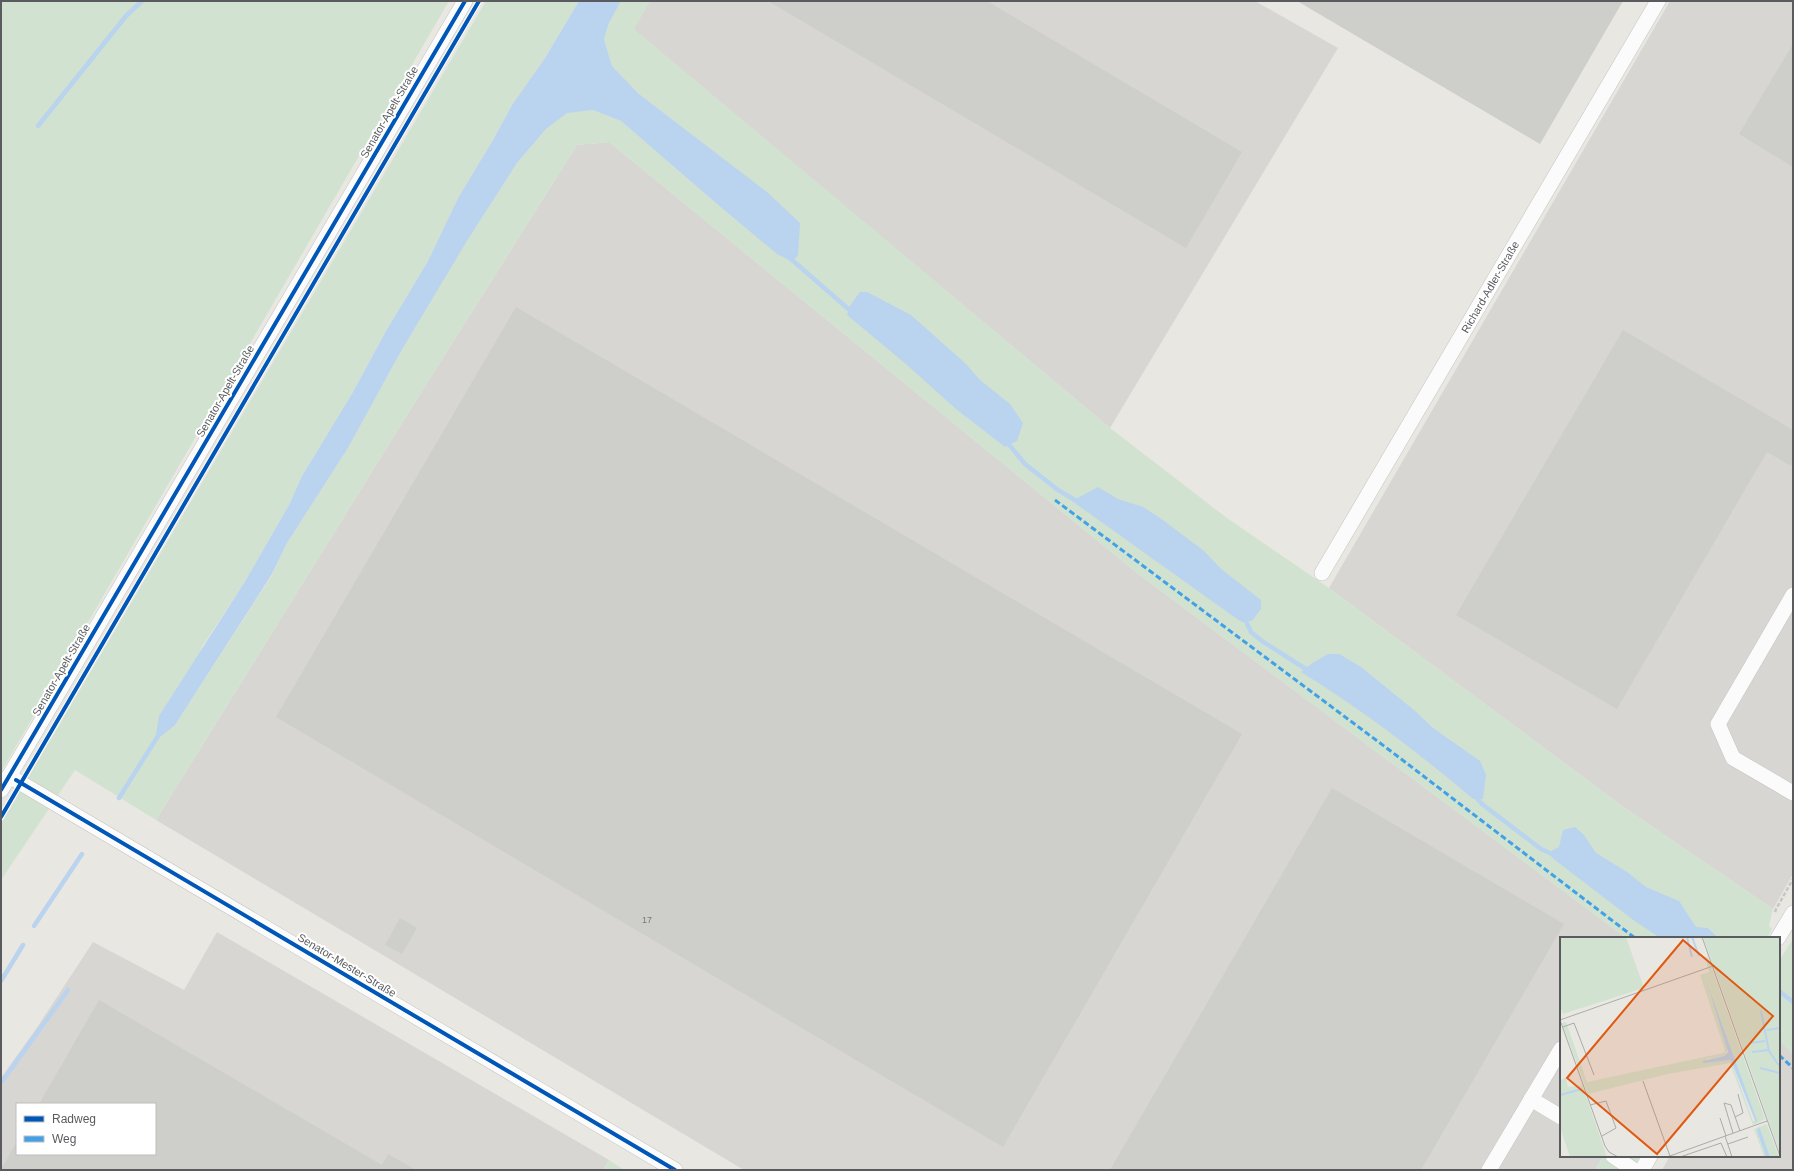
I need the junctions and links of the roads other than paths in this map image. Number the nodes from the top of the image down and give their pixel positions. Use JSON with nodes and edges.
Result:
{"nodes":[{"id":1,"x":465,"y":1,"type":"edge"},
{"id":2,"x":1658,"y":1,"type":"edge"},
{"id":3,"x":1322,"y":573,"type":"dead end"},
{"id":4,"x":1793,"y":595,"type":"edge"},
{"id":5,"x":10,"y":776,"type":"junction"},
{"id":6,"x":1,"y":790,"type":"edge"},
{"id":7,"x":1793,"y":793,"type":"edge"},
{"id":8,"x":1793,"y":913,"type":"edge"},
{"id":9,"x":1779,"y":937,"type":"edge"},
{"id":10,"x":1560,"y":1051,"type":"edge"},
{"id":11,"x":1531,"y":1099,"type":"junction"},
{"id":12,"x":1560,"y":1116,"type":"edge"},
{"id":13,"x":1618,"y":1157,"type":"edge"},
{"id":14,"x":1642,"y":1163,"type":"edge"},
{"id":15,"x":675,"y":1170,"type":"edge"},
{"id":16,"x":1489,"y":1170,"type":"edge"}],
"edges":[{"from":1,"to":5,"type":"street","name":"Senator-Apelt-Straße"},
{"from":2,"to":3,"type":"street","name":"Richard-Adler-Straße"},
{"from":4,"to":7,"type":"street"},
{"from":5,"to":6,"type":"street","name":"Senator-Apelt-Straße"},
{"from":5,"to":15,"type":"street","name":"Senator-Mester-Straße"},
{"from":8,"to":9,"type":"street"},
{"from":10,"to":11,"type":"street"},
{"from":11,"to":12,"type":"street"},
{"from":11,"to":16,"type":"street"},
{"from":13,"to":14,"type":"street"}]}
